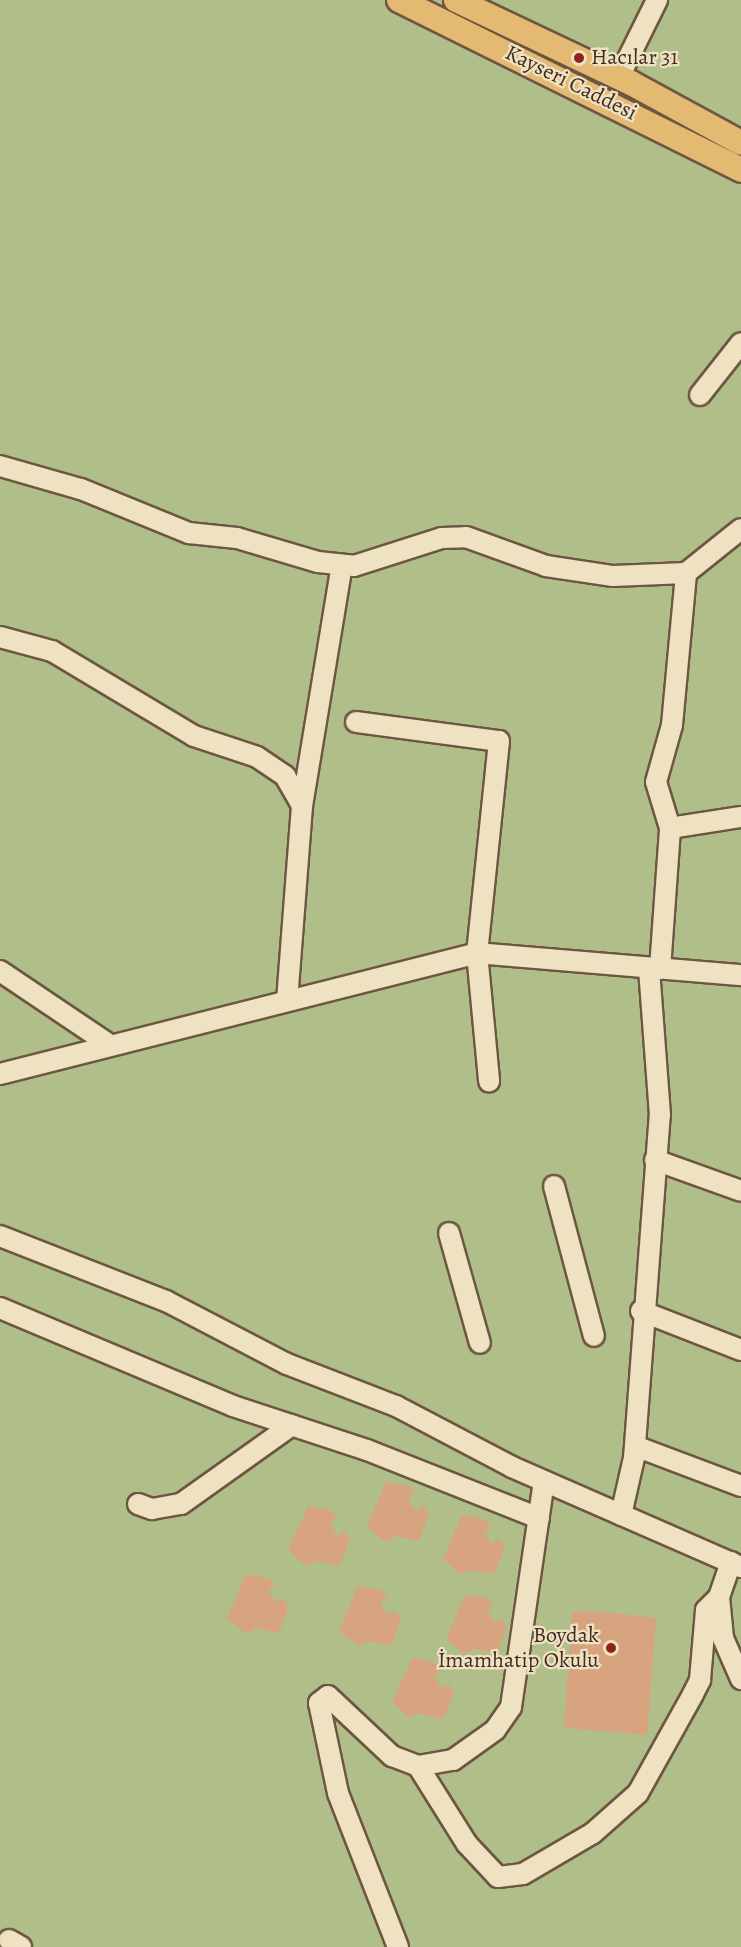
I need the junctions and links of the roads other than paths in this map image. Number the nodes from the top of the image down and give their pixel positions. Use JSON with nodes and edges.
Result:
{"nodes":[{"id":1,"x":399,"y":0,"type":"edge"},
{"id":2,"x":456,"y":0,"type":"edge"},
{"id":3,"x":657,"y":0,"type":"edge"},
{"id":4,"x":618,"y":77,"type":"junction"},
{"id":5,"x":741,"y":143,"type":"edge"},
{"id":6,"x":741,"y":170,"type":"edge"},
{"id":7,"x":741,"y":343,"type":"edge"},
{"id":8,"x":700,"y":395,"type":"dead end"},
{"id":9,"x":0,"y":466,"type":"edge"},
{"id":10,"x":741,"y":529,"type":"edge"},
{"id":11,"x":342,"y":565,"type":"junction"},
{"id":12,"x":686,"y":573,"type":"junction"},
{"id":13,"x":0,"y":637,"type":"edge"},
{"id":14,"x":356,"y":722,"type":"dead end"},
{"id":15,"x":302,"y":806,"type":"junction"},
{"id":16,"x":741,"y":817,"type":"edge"},
{"id":17,"x":670,"y":828,"type":"junction"},
{"id":18,"x":477,"y":953,"type":"junction"},
{"id":19,"x":654,"y":968,"type":"junction"},
{"id":20,"x":0,"y":971,"type":"edge"},
{"id":21,"x":741,"y":975,"type":"edge"},
{"id":22,"x":287,"y":1000,"type":"junction"},
{"id":23,"x":107,"y":1043,"type":"junction"},
{"id":24,"x":0,"y":1074,"type":"edge"},
{"id":25,"x":489,"y":1081,"type":"dead end"},
{"id":26,"x":655,"y":1161,"type":"junction"},
{"id":27,"x":554,"y":1186,"type":"dead end"},
{"id":28,"x":741,"y":1191,"type":"edge"},
{"id":29,"x":449,"y":1233,"type":"dead end"},
{"id":30,"x":0,"y":1236,"type":"edge"},
{"id":31,"x":0,"y":1308,"type":"edge"},
{"id":32,"x":641,"y":1311,"type":"junction"},
{"id":33,"x":594,"y":1336,"type":"dead end"},
{"id":34,"x":480,"y":1343,"type":"dead end"},
{"id":35,"x":741,"y":1350,"type":"edge"},
{"id":36,"x":292,"y":1425,"type":"junction"},
{"id":37,"x":635,"y":1446,"type":"junction"},
{"id":38,"x":544,"y":1481,"type":"junction"},
{"id":39,"x":741,"y":1486,"type":"edge"},
{"id":40,"x":138,"y":1504,"type":"dead end"},
{"id":41,"x":621,"y":1515,"type":"junction"},
{"id":42,"x":539,"y":1518,"type":"junction"},
{"id":43,"x":736,"y":1565,"type":"edge"},
{"id":44,"x":719,"y":1597,"type":"junction"},
{"id":45,"x":741,"y":1680,"type":"edge"},
{"id":46,"x":418,"y":1766,"type":"junction"},
{"id":47,"x":398,"y":1947,"type":"edge"}],
"edges":[{"from":1,"to":6,"type":"main road","name":"Kayseri Caddesi"},
{"from":2,"to":4,"type":"main road","name":"Kayseri Caddesi"},
{"from":3,"to":4,"type":"street"},
{"from":4,"to":5,"type":"main road","name":"Kayseri Caddesi"},
{"from":7,"to":8,"type":"street"},
{"from":9,"to":11,"type":"street"},
{"from":10,"to":12,"type":"street"},
{"from":11,"to":12,"type":"street"},
{"from":11,"to":15,"type":"street"},
{"from":12,"to":17,"type":"street"},
{"from":13,"to":15,"type":"street"},
{"from":14,"to":18,"type":"street"},
{"from":15,"to":22,"type":"street"},
{"from":16,"to":17,"type":"street"},
{"from":17,"to":19,"type":"street"},
{"from":18,"to":19,"type":"street"},
{"from":18,"to":22,"type":"street"},
{"from":18,"to":25,"type":"street"},
{"from":19,"to":21,"type":"street"},
{"from":19,"to":26,"type":"street"},
{"from":20,"to":23,"type":"street"},
{"from":22,"to":23,"type":"street"},
{"from":23,"to":24,"type":"street"},
{"from":26,"to":28,"type":"street"},
{"from":26,"to":32,"type":"street"},
{"from":27,"to":33,"type":"street"},
{"from":29,"to":34,"type":"street"},
{"from":30,"to":38,"type":"street"},
{"from":31,"to":36,"type":"street"},
{"from":32,"to":35,"type":"street"},
{"from":32,"to":37,"type":"street"},
{"from":36,"to":40,"type":"street"},
{"from":36,"to":42,"type":"street"},
{"from":37,"to":39,"type":"street"},
{"from":37,"to":41,"type":"street"},
{"from":38,"to":41,"type":"street"},
{"from":38,"to":42,"type":"street"},
{"from":41,"to":43,"type":"street"},
{"from":42,"to":46,"type":"street"},
{"from":43,"to":44,"type":"street"},
{"from":44,"to":45,"type":"street"},
{"from":44,"to":46,"type":"street"},
{"from":46,"to":47,"type":"street"}]}
